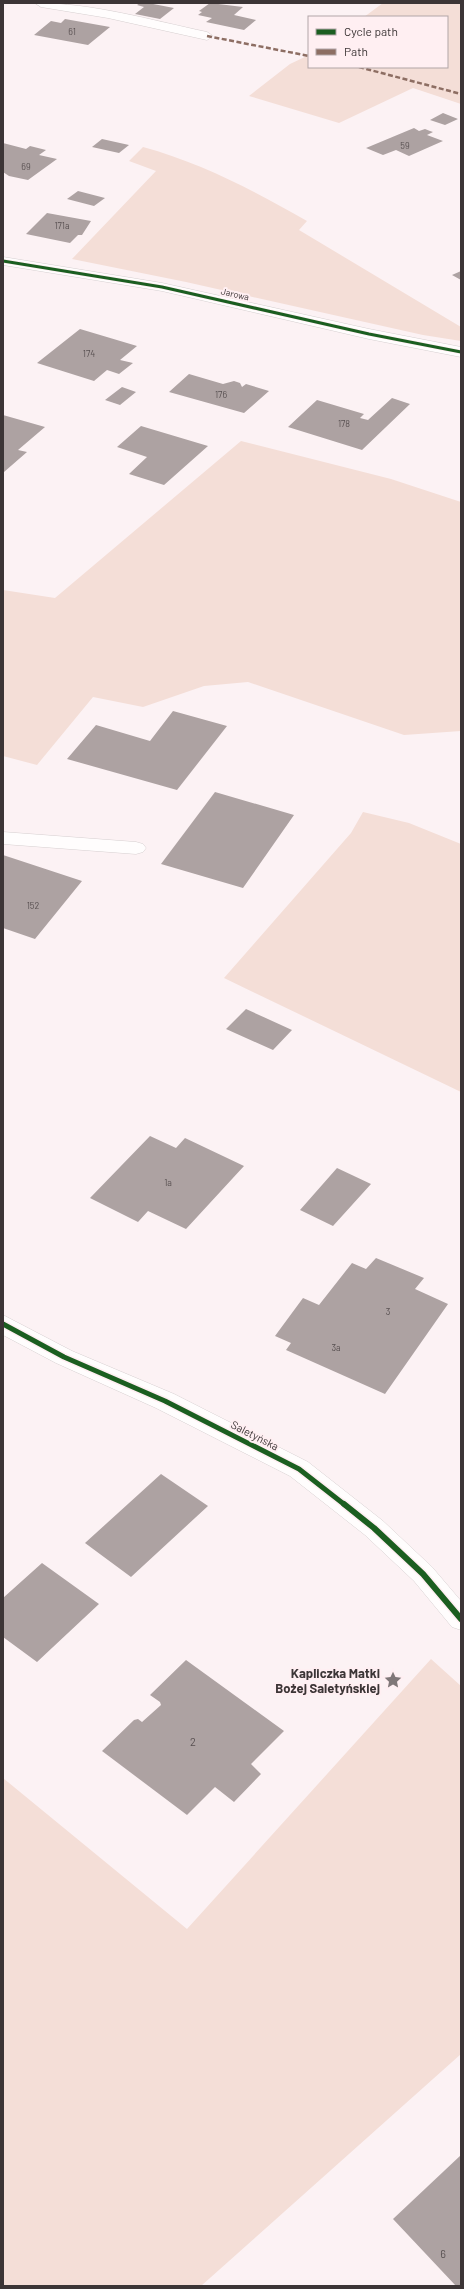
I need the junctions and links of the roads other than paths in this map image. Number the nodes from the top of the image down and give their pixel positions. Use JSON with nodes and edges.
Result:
{"nodes":[{"id":1,"x":41,"y":3,"type":"edge"},
{"id":2,"x":207,"y":36,"type":"dead end"},
{"id":3,"x":3,"y":261,"type":"edge"},
{"id":4,"x":461,"y":352,"type":"edge"},
{"id":5,"x":3,"y":838,"type":"edge"},
{"id":6,"x":136,"y":848,"type":"dead end"},
{"id":7,"x":3,"y":1324,"type":"edge"},
{"id":8,"x":461,"y":1619,"type":"edge"}],
"edges":[{"from":1,"to":2,"type":"street"},
{"from":3,"to":4,"type":"street","name":"Jarowa"},
{"from":5,"to":6,"type":"street"},
{"from":7,"to":8,"type":"street","name":"Saletyńska"}]}
